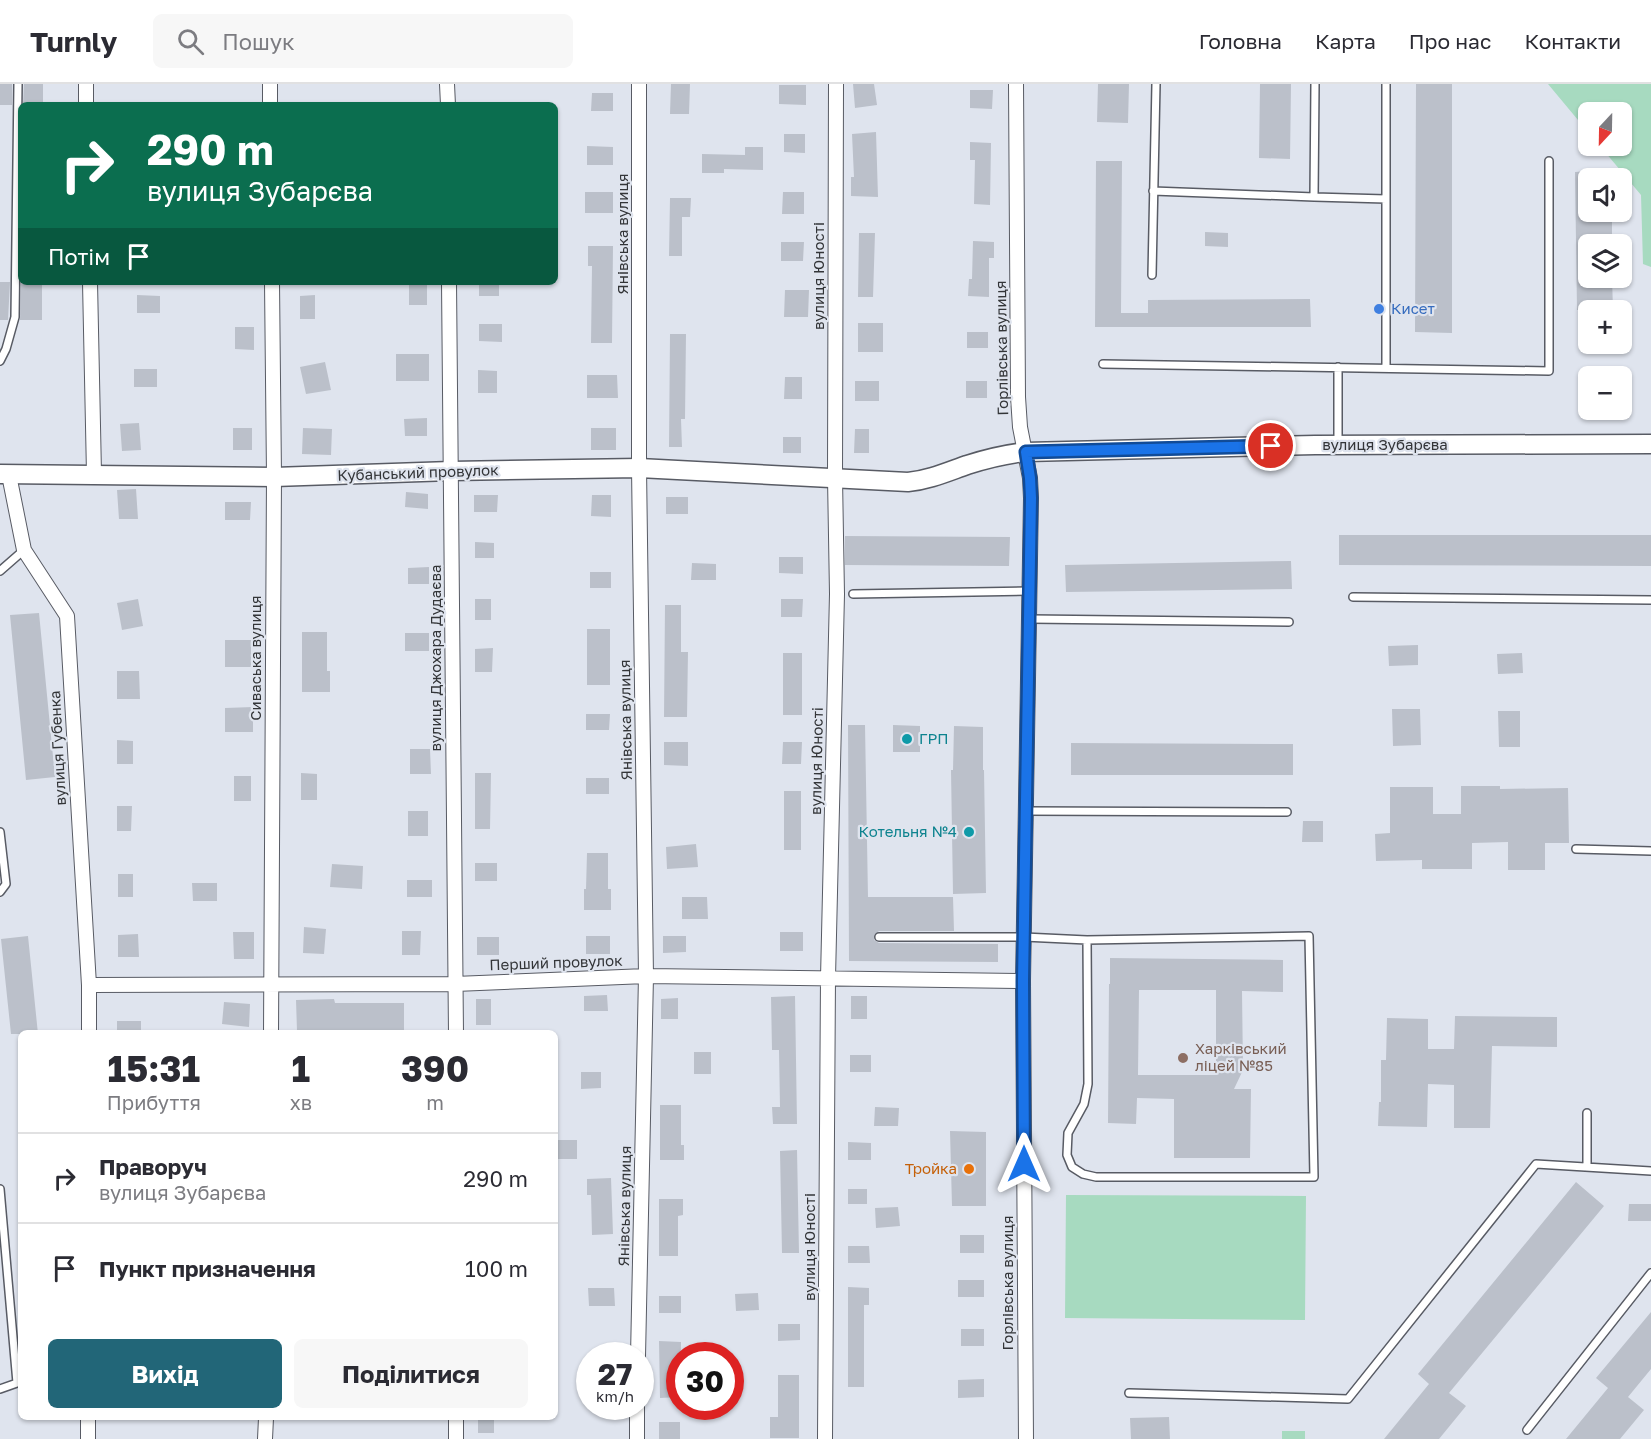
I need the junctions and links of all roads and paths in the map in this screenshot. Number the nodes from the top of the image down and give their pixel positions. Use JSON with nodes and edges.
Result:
{"nodes":[{"id":1,"x":18,"y":84,"type":"edge"},
{"id":2,"x":86,"y":84,"type":"edge"},
{"id":3,"x":270,"y":84,"type":"edge"},
{"id":4,"x":447,"y":84,"type":"edge"},
{"id":5,"x":639,"y":84,"type":"edge"},
{"id":6,"x":836,"y":84,"type":"edge"},
{"id":7,"x":1016,"y":84,"type":"edge"},
{"id":8,"x":1156,"y":84,"type":"edge"},
{"id":9,"x":1315,"y":84,"type":"edge"},
{"id":10,"x":1386,"y":84,"type":"edge"},
{"id":11,"x":86,"y":102,"type":"edge"},
{"id":12,"x":270,"y":102,"type":"edge"},
{"id":13,"x":448,"y":102,"type":"edge"},
{"id":14,"x":1550,"y":161,"type":"dead end"},
{"id":15,"x":1153,"y":191,"type":"junction"},
{"id":16,"x":1314,"y":197,"type":"junction"},
{"id":17,"x":1386,"y":199,"type":"junction"},
{"id":18,"x":1152,"y":275,"type":"dead end"},
{"id":19,"x":90,"y":285,"type":"edge"},
{"id":20,"x":272,"y":285,"type":"edge"},
{"id":21,"x":449,"y":285,"type":"edge"},
{"id":22,"x":0,"y":360,"type":"edge"},
{"id":23,"x":1103,"y":364,"type":"dead end"},
{"id":24,"x":1338,"y":367,"type":"junction"},
{"id":25,"x":1386,"y":368,"type":"junction"},
{"id":26,"x":1651,"y":444,"type":"edge"},
{"id":27,"x":1338,"y":445,"type":"junction"},
{"id":28,"x":1026,"y":452,"type":"junction"},
{"id":29,"x":639,"y":468,"type":"junction"},
{"id":30,"x":451,"y":471,"type":"junction"},
{"id":31,"x":5,"y":474,"type":"edge"},
{"id":32,"x":94,"y":474,"type":"junction"},
{"id":33,"x":274,"y":477,"type":"junction"},
{"id":34,"x":835,"y":478,"type":"junction"},
{"id":35,"x":24,"y":550,"type":"junction"},
{"id":36,"x":0,"y":571,"type":"edge"},
{"id":37,"x":1029,"y":591,"type":"junction"},
{"id":38,"x":853,"y":594,"type":"dead end"},
{"id":39,"x":1353,"y":597,"type":"dead end"},
{"id":40,"x":1651,"y":600,"type":"edge"},
{"id":41,"x":1030,"y":619,"type":"junction"},
{"id":42,"x":1289,"y":622,"type":"dead end"},
{"id":43,"x":1026,"y":811,"type":"junction"},
{"id":44,"x":1287,"y":812,"type":"dead end"},
{"id":45,"x":0,"y":832,"type":"edge"},
{"id":46,"x":1575,"y":849,"type":"dead end"},
{"id":47,"x":1651,"y":851,"type":"edge"},
{"id":48,"x":0,"y":892,"type":"edge"},
{"id":49,"x":879,"y":937,"type":"dead end"},
{"id":50,"x":1024,"y":937,"type":"junction"},
{"id":51,"x":1087,"y":940,"type":"junction"},
{"id":52,"x":646,"y":976,"type":"junction"},
{"id":53,"x":828,"y":978,"type":"junction"},
{"id":54,"x":1023,"y":981,"type":"junction"},
{"id":55,"x":271,"y":984,"type":"junction"},
{"id":56,"x":455,"y":984,"type":"junction"},
{"id":57,"x":89,"y":985,"type":"junction"},
{"id":58,"x":89,"y":1030,"type":"edge"},
{"id":59,"x":271,"y":1030,"type":"edge"},
{"id":60,"x":456,"y":1030,"type":"edge"},
{"id":61,"x":1587,"y":1113,"type":"dead end"},
{"id":62,"x":1587,"y":1167,"type":"junction"},
{"id":63,"x":1651,"y":1171,"type":"edge"},
{"id":64,"x":0,"y":1189,"type":"edge"},
{"id":65,"x":1651,"y":1274,"type":"edge"},
{"id":66,"x":638,"y":1342,"type":"edge"},
{"id":67,"x":0,"y":1389,"type":"edge"},
{"id":68,"x":1129,"y":1393,"type":"dead end"},
{"id":69,"x":88,"y":1420,"type":"edge"},
{"id":70,"x":266,"y":1420,"type":"edge"},
{"id":71,"x":456,"y":1420,"type":"edge"},
{"id":72,"x":637,"y":1420,"type":"edge"},
{"id":73,"x":1527,"y":1430,"type":"dead end"},
{"id":74,"x":88,"y":1439,"type":"edge"},
{"id":75,"x":265,"y":1439,"type":"edge"},
{"id":76,"x":456,"y":1439,"type":"edge"},
{"id":77,"x":637,"y":1439,"type":"edge"},
{"id":78,"x":825,"y":1439,"type":"edge"},
{"id":79,"x":1026,"y":1439,"type":"edge"}],
"edges":[{"from":1,"to":22,"type":"lane"},
{"from":2,"to":11,"type":"street"},
{"from":3,"to":12,"type":"street"},
{"from":4,"to":13,"type":"street"},
{"from":5,"to":29,"type":"street","name":"Янівська вулиця"},
{"from":6,"to":34,"type":"street","name":"вулиця Юності"},
{"from":7,"to":28,"type":"street","name":"Горлівська вулиця"},
{"from":8,"to":15,"type":"lane"},
{"from":9,"to":16,"type":"lane"},
{"from":10,"to":17,"type":"lane"},
{"from":14,"to":25,"type":"lane"},
{"from":15,"to":16,"type":"lane"},
{"from":15,"to":18,"type":"lane"},
{"from":16,"to":17,"type":"lane"},
{"from":17,"to":25,"type":"lane"},
{"from":19,"to":32,"type":"street"},
{"from":20,"to":33,"type":"street","name":"Сиваська вулиця"},
{"from":21,"to":30,"type":"street","name":"вулиця Джохара Дудаєва"},
{"from":23,"to":24,"type":"lane"},
{"from":24,"to":25,"type":"lane"},
{"from":24,"to":27,"type":"lane"},
{"from":26,"to":27,"type":"street","name":"вулиця Зубарєва"},
{"from":27,"to":28,"type":"street","name":"вулиця Зубарєва"},
{"from":28,"to":34,"type":"street","name":"вулиця Зубарєва"},
{"from":28,"to":37,"type":"street","name":"Горлівська вулиця"},
{"from":29,"to":30,"type":"street","name":"Кубанський провулок"},
{"from":29,"to":34,"type":"street","name":"Кубанський провулок"},
{"from":29,"to":52,"type":"street","name":"Янівська вулиця"},
{"from":30,"to":33,"type":"street","name":"Кубанський провулок"},
{"from":30,"to":56,"type":"street","name":"вулиця Джохара Дудаєва"},
{"from":31,"to":32,"type":"street","name":"Кубанський провулок"},
{"from":31,"to":35,"type":"street","name":"вулиця Губенка"},
{"from":32,"to":33,"type":"street","name":"Кубанський провулок"},
{"from":33,"to":55,"type":"street","name":"Сиваська вулиця"},
{"from":34,"to":53,"type":"street","name":"вулиця Юності"},
{"from":35,"to":36,"type":"lane"},
{"from":35,"to":57,"type":"street","name":"вулиця Губенка"},
{"from":37,"to":38,"type":"lane"},
{"from":37,"to":41,"type":"street","name":"Горлівська вулиця"},
{"from":39,"to":40,"type":"lane"},
{"from":41,"to":42,"type":"lane"},
{"from":41,"to":43,"type":"street","name":"Горлівська вулиця"},
{"from":43,"to":44,"type":"lane"},
{"from":43,"to":50,"type":"street","name":"Горлівська вулиця"},
{"from":45,"to":48,"type":"lane"},
{"from":46,"to":47,"type":"lane"},
{"from":49,"to":50,"type":"lane"},
{"from":50,"to":51,"type":"lane"},
{"from":50,"to":54,"type":"street","name":"Горлівська вулиця"},
{"from":51,"to":51,"type":"lane"},
{"from":52,"to":53,"type":"street","name":"Перший провулок"},
{"from":52,"to":56,"type":"street","name":"Перший провулок"},
{"from":52,"to":66,"type":"street","name":"Янівська вулиця"},
{"from":53,"to":54,"type":"street","name":"Перший провулок"},
{"from":53,"to":78,"type":"street","name":"вулиця Юності"},
{"from":54,"to":79,"type":"street","name":"Горлівська вулиця"},
{"from":55,"to":56,"type":"street","name":"Перший провулок"},
{"from":55,"to":57,"type":"street","name":"Перший провулок"},
{"from":55,"to":59,"type":"street","name":"Сиваська вулиця"},
{"from":56,"to":60,"type":"street","name":"вулиця Джохара Дудаєва"},
{"from":57,"to":58,"type":"street","name":"вулиця Губенка"},
{"from":61,"to":62,"type":"lane"},
{"from":62,"to":63,"type":"lane"},
{"from":62,"to":68,"type":"lane"},
{"from":64,"to":67,"type":"lane"},
{"from":65,"to":73,"type":"lane"},
{"from":69,"to":74,"type":"street"},
{"from":70,"to":75,"type":"street"},
{"from":71,"to":76,"type":"street"},
{"from":72,"to":77,"type":"street"}]}
